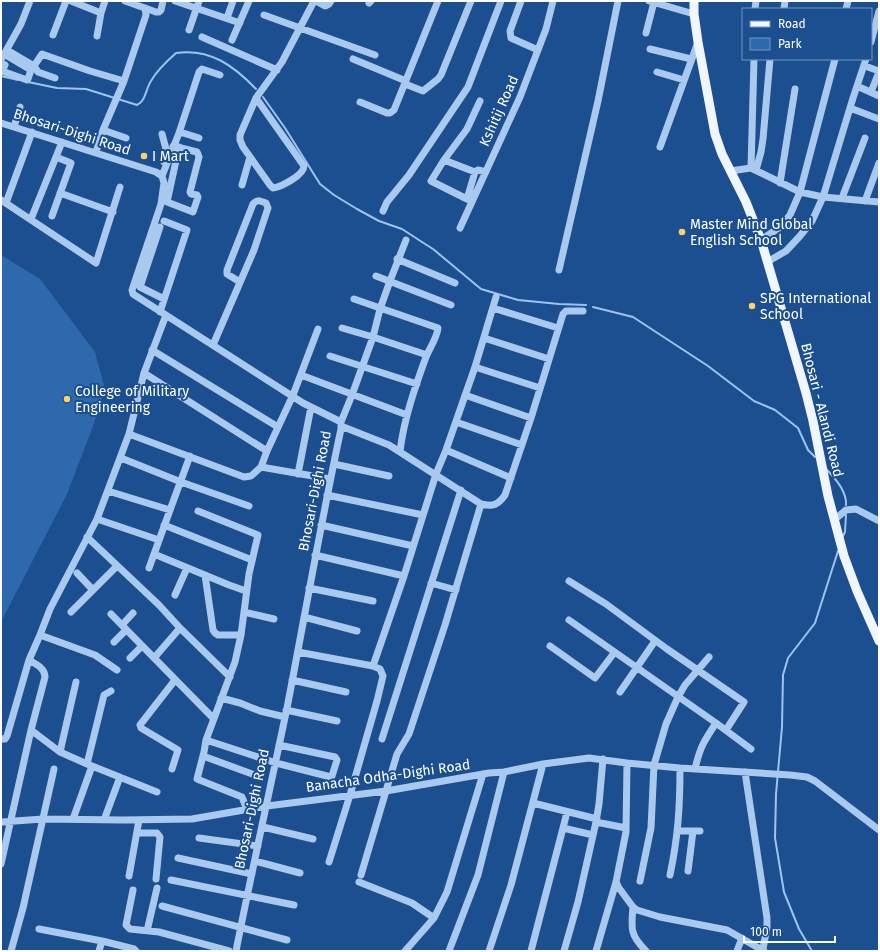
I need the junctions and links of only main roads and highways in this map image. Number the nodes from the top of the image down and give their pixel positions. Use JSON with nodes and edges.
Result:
{"nodes":[{"id":1,"x":694,"y":1,"type":"edge"},
{"id":2,"x":879,"y":641,"type":"edge"}],
"edges":[{"from":1,"to":2,"type":"main road","name":"Bhosari - Alandi Road"}]}
